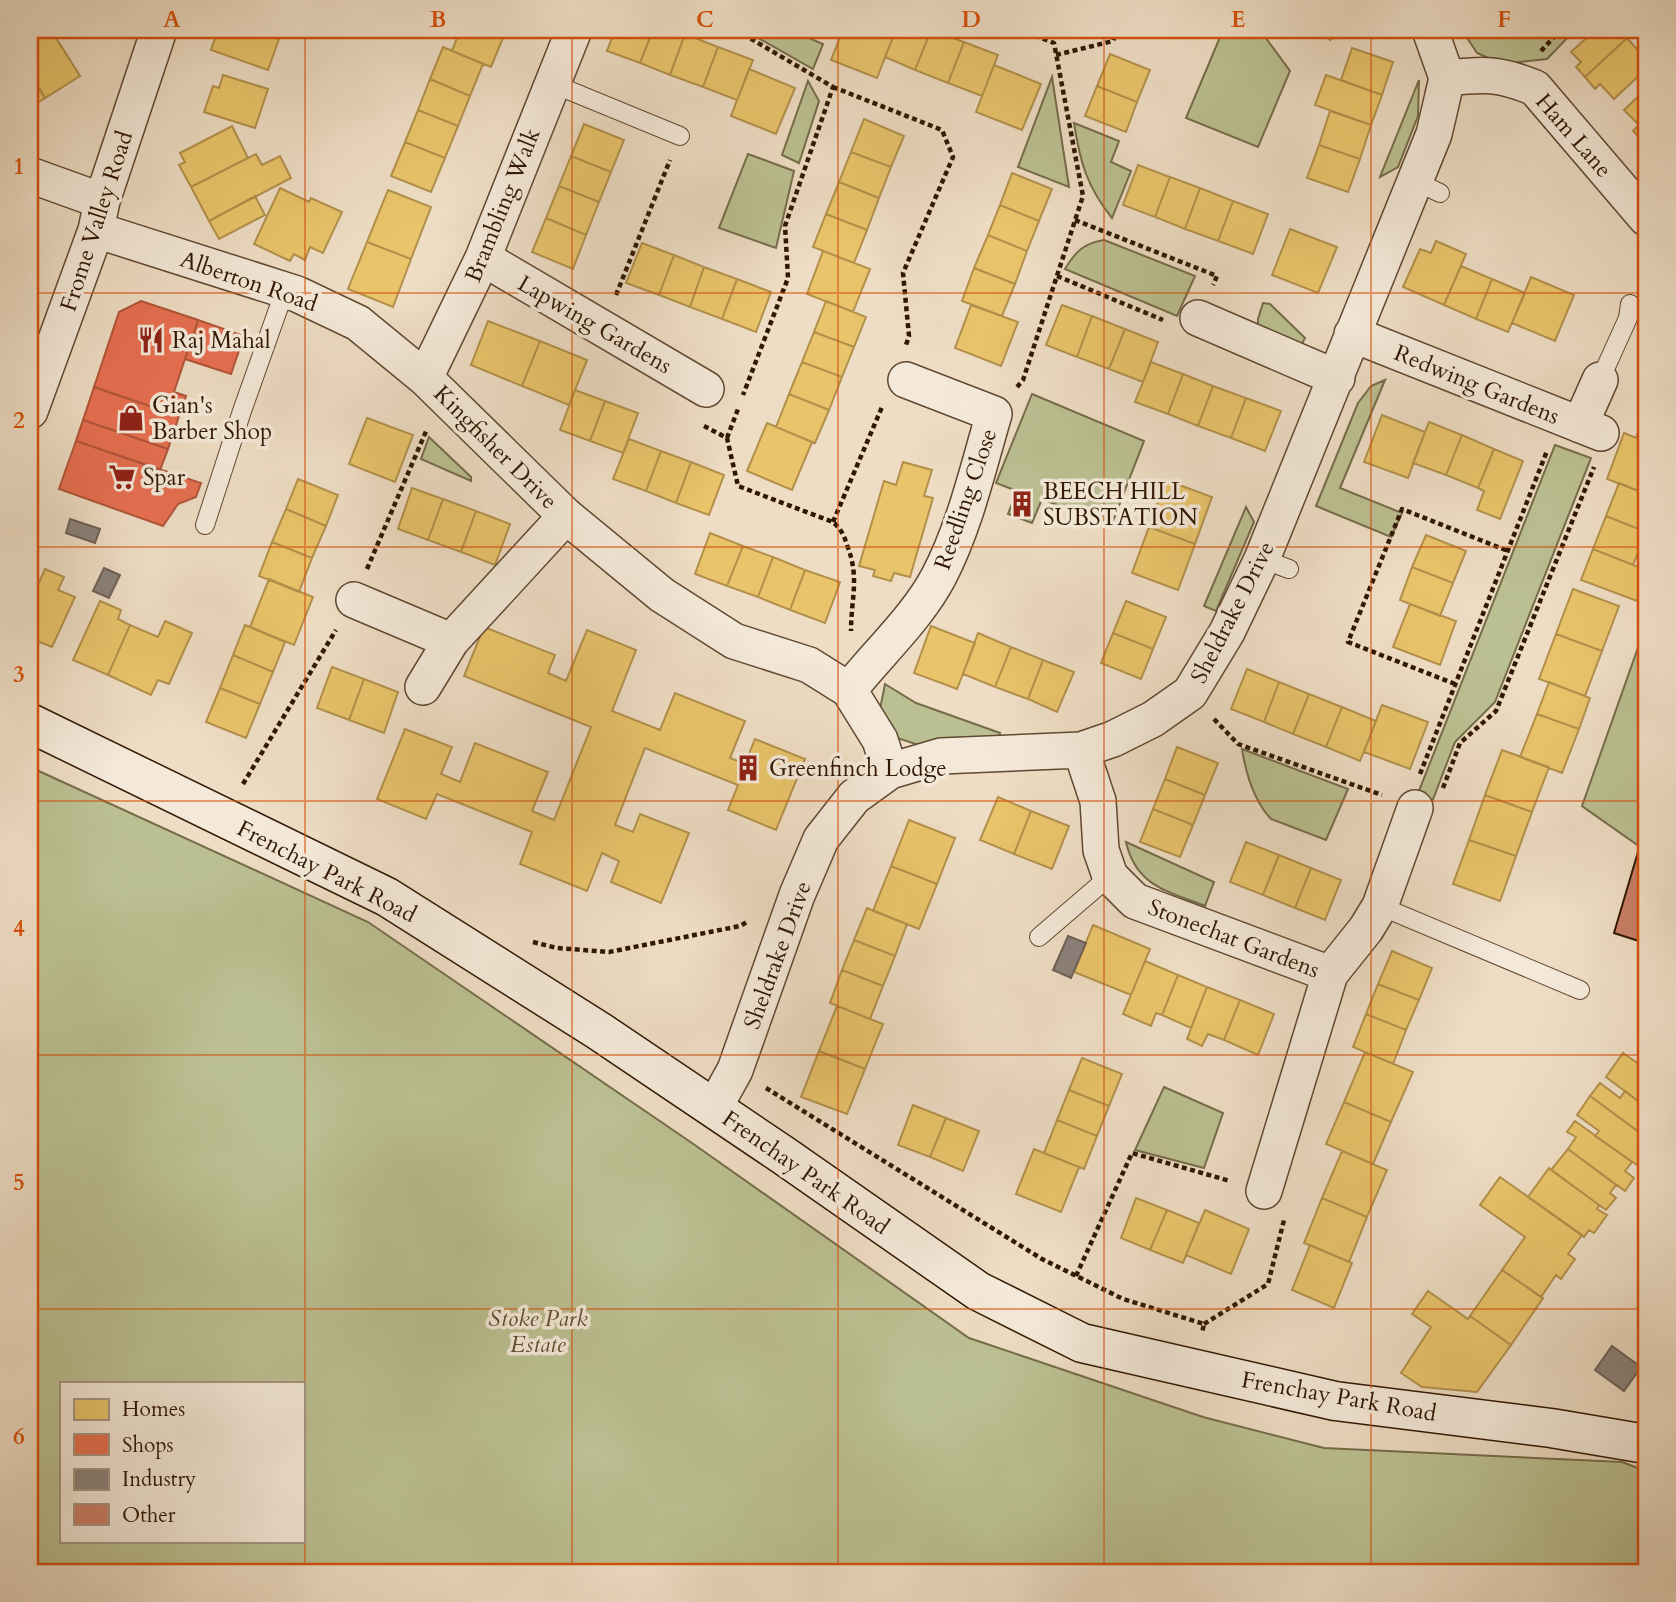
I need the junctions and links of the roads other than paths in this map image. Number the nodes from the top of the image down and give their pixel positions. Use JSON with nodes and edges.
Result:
{"nodes":[{"id":1,"x":159,"y":30,"type":"edge"},
{"id":2,"x":574,"y":30,"type":"edge"},
{"id":3,"x":1430,"y":30,"type":"edge"},
{"id":4,"x":1447,"y":78,"type":"junction"},
{"id":5,"x":551,"y":83,"type":"junction"},
{"id":6,"x":680,"y":136,"type":"road end"},
{"id":7,"x":30,"y":175,"type":"edge"},
{"id":8,"x":99,"y":216,"type":"junction"},
{"id":9,"x":1646,"y":218,"type":"edge"},
{"id":10,"x":483,"y":258,"type":"junction"},
{"id":11,"x":285,"y":290,"type":"junction"},
{"id":12,"x":1630,"y":304,"type":"dead end"},
{"id":13,"x":1198,"y":318,"type":"road end"},
{"id":14,"x":1352,"y":334,"type":"junction"},
{"id":15,"x":425,"y":378,"type":"junction"},
{"id":16,"x":901,"y":378,"type":"road end"},
{"id":17,"x":1337,"y":378,"type":"junction"},
{"id":18,"x":1600,"y":380,"type":"joint"},
{"id":19,"x":696,"y":383,"type":"road end"},
{"id":20,"x":30,"y":411,"type":"edge"},
{"id":21,"x":566,"y":516,"type":"junction"},
{"id":22,"x":205,"y":525,"type":"dead end"},
{"id":23,"x":354,"y":600,"type":"dead end"},
{"id":24,"x":451,"y":641,"type":"junction"},
{"id":25,"x":856,"y":682,"type":"junction"},
{"id":26,"x":423,"y":687,"type":"dead end"},
{"id":27,"x":30,"y":723,"type":"edge"},
{"id":28,"x":1081,"y":750,"type":"junction"},
{"id":29,"x":890,"y":771,"type":"junction"},
{"id":30,"x":1421,"y":803,"type":"road end"},
{"id":31,"x":1110,"y":876,"type":"junction"},
{"id":32,"x":1380,"y":906,"type":"junction"},
{"id":33,"x":1040,"y":937,"type":"dead end"},
{"id":34,"x":1330,"y":974,"type":"junction"},
{"id":35,"x":1580,"y":990,"type":"dead end"},
{"id":36,"x":714,"y":1108,"type":"junction"},
{"id":37,"x":1264,"y":1191,"type":"road end"},
{"id":38,"x":1646,"y":1444,"type":"edge"}],
"edges":[{"from":1,"to":8,"type":"street","name":"Frome Valley Road"},
{"from":2,"to":5,"type":"street","name":"Brambling Walk"},
{"from":3,"to":4,"type":"street"},
{"from":4,"to":9,"type":"street","name":"Ham Lane"},
{"from":4,"to":14,"type":"street","name":"Sheldrake Drive"},
{"from":5,"to":6,"type":"lane"},
{"from":5,"to":10,"type":"street","name":"Brambling Walk"},
{"from":7,"to":8,"type":"street","name":"Alberton Road"},
{"from":8,"to":11,"type":"street","name":"Alberton Road"},
{"from":8,"to":20,"type":"street","name":"Frome Valley Road"},
{"from":10,"to":15,"type":"street","name":"Brambling Walk"},
{"from":10,"to":19,"type":"street","name":"Lapwing Gardens"},
{"from":11,"to":15,"type":"street","name":"Alberton Road"},
{"from":11,"to":22,"type":"lane"},
{"from":12,"to":18,"type":"lane"},
{"from":13,"to":17,"type":"street"},
{"from":14,"to":17,"type":"street","name":"Sheldrake Drive"},
{"from":14,"to":18,"type":"street","name":"Redwing Gardens"},
{"from":15,"to":21,"type":"street","name":"Kingfisher Drive"},
{"from":16,"to":25,"type":"street","name":"Reedling Close"},
{"from":17,"to":28,"type":"street","name":"Sheldrake Drive"},
{"from":21,"to":24,"type":"street","name":"Kingfisher Drive"},
{"from":21,"to":25,"type":"street","name":"Kingfisher Drive"},
{"from":23,"to":24,"type":"street"},
{"from":24,"to":26,"type":"street","name":"Kingfisher Drive"},
{"from":25,"to":29,"type":"street","name":"Kingfisher Drive"},
{"from":27,"to":36,"type":"main road","name":"Frenchay Park Road"},
{"from":28,"to":29,"type":"street","name":"Sheldrake Drive"},
{"from":28,"to":31,"type":"street","name":"Stonechat Gardens"},
{"from":29,"to":36,"type":"street","name":"Sheldrake Drive"},
{"from":30,"to":32,"type":"street","name":"Stonechat Gardens"},
{"from":31,"to":33,"type":"lane"},
{"from":31,"to":34,"type":"street","name":"Stonechat Gardens"},
{"from":32,"to":34,"type":"street","name":"Stonechat Gardens"},
{"from":32,"to":35,"type":"lane"},
{"from":34,"to":37,"type":"street","name":"Stonechat Gardens"},
{"from":36,"to":38,"type":"main road","name":"Frenchay Park Road"}]}
